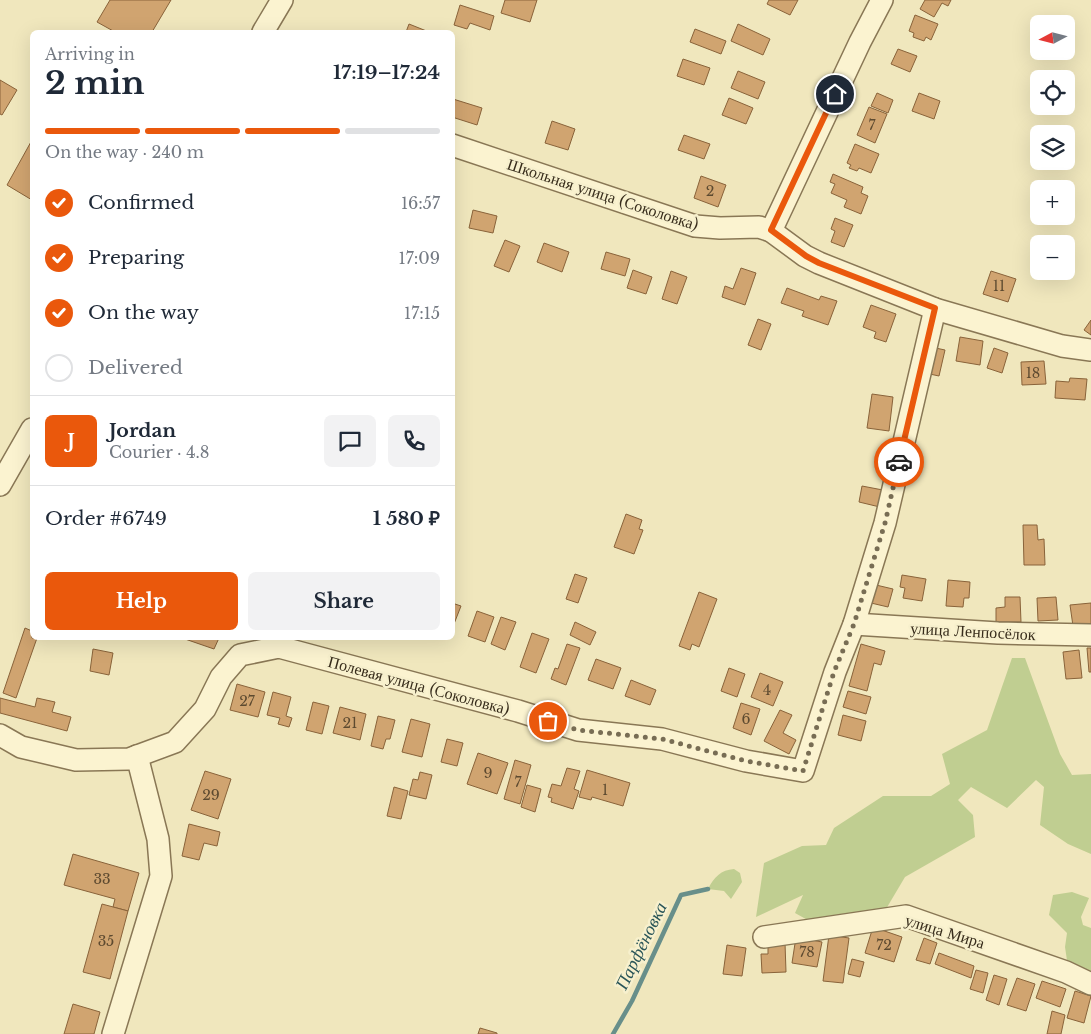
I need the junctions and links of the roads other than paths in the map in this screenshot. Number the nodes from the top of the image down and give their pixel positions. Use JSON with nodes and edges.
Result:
{"nodes":[{"id":1,"x":282,"y":0,"type":"edge"},
{"id":2,"x":882,"y":0,"type":"edge"},
{"id":3,"x":264,"y":30,"type":"edge"},
{"id":4,"x":455,"y":146,"type":"edge"},
{"id":5,"x":771,"y":230,"type":"junction"},
{"id":6,"x":935,"y":308,"type":"junction"},
{"id":7,"x":1091,"y":350,"type":"edge"},
{"id":8,"x":30,"y":432,"type":"edge"},
{"id":9,"x":0,"y":485,"type":"edge"},
{"id":10,"x":854,"y":624,"type":"junction"},
{"id":11,"x":1091,"y":635,"type":"edge"},
{"id":12,"x":278,"y":642,"type":"edge"},
{"id":13,"x":0,"y":735,"type":"edge"},
{"id":14,"x":137,"y":756,"type":"junction"},
{"id":15,"x":764,"y":937,"type":"dead end"},
{"id":16,"x":1091,"y":984,"type":"edge"},
{"id":17,"x":113,"y":1034,"type":"edge"}],
"edges":[{"from":1,"to":3,"type":"street"},
{"from":2,"to":5,"type":"street"},
{"from":4,"to":5,"type":"street","name":"Школьная улица (Соколовка)"},
{"from":5,"to":6,"type":"street"},
{"from":6,"to":7,"type":"street"},
{"from":6,"to":10,"type":"street"},
{"from":8,"to":9,"type":"street"},
{"from":10,"to":11,"type":"street","name":"улица Ленпосёлок"},
{"from":10,"to":12,"type":"street","name":"Полевая улица (Соколовка)"},
{"from":12,"to":14,"type":"street","name":"Полевая улица (Соколовка)"},
{"from":13,"to":14,"type":"street","name":"Полевая улица (Соколовка)"},
{"from":14,"to":17,"type":"street"},
{"from":15,"to":16,"type":"street","name":"улица Мира"}]}
